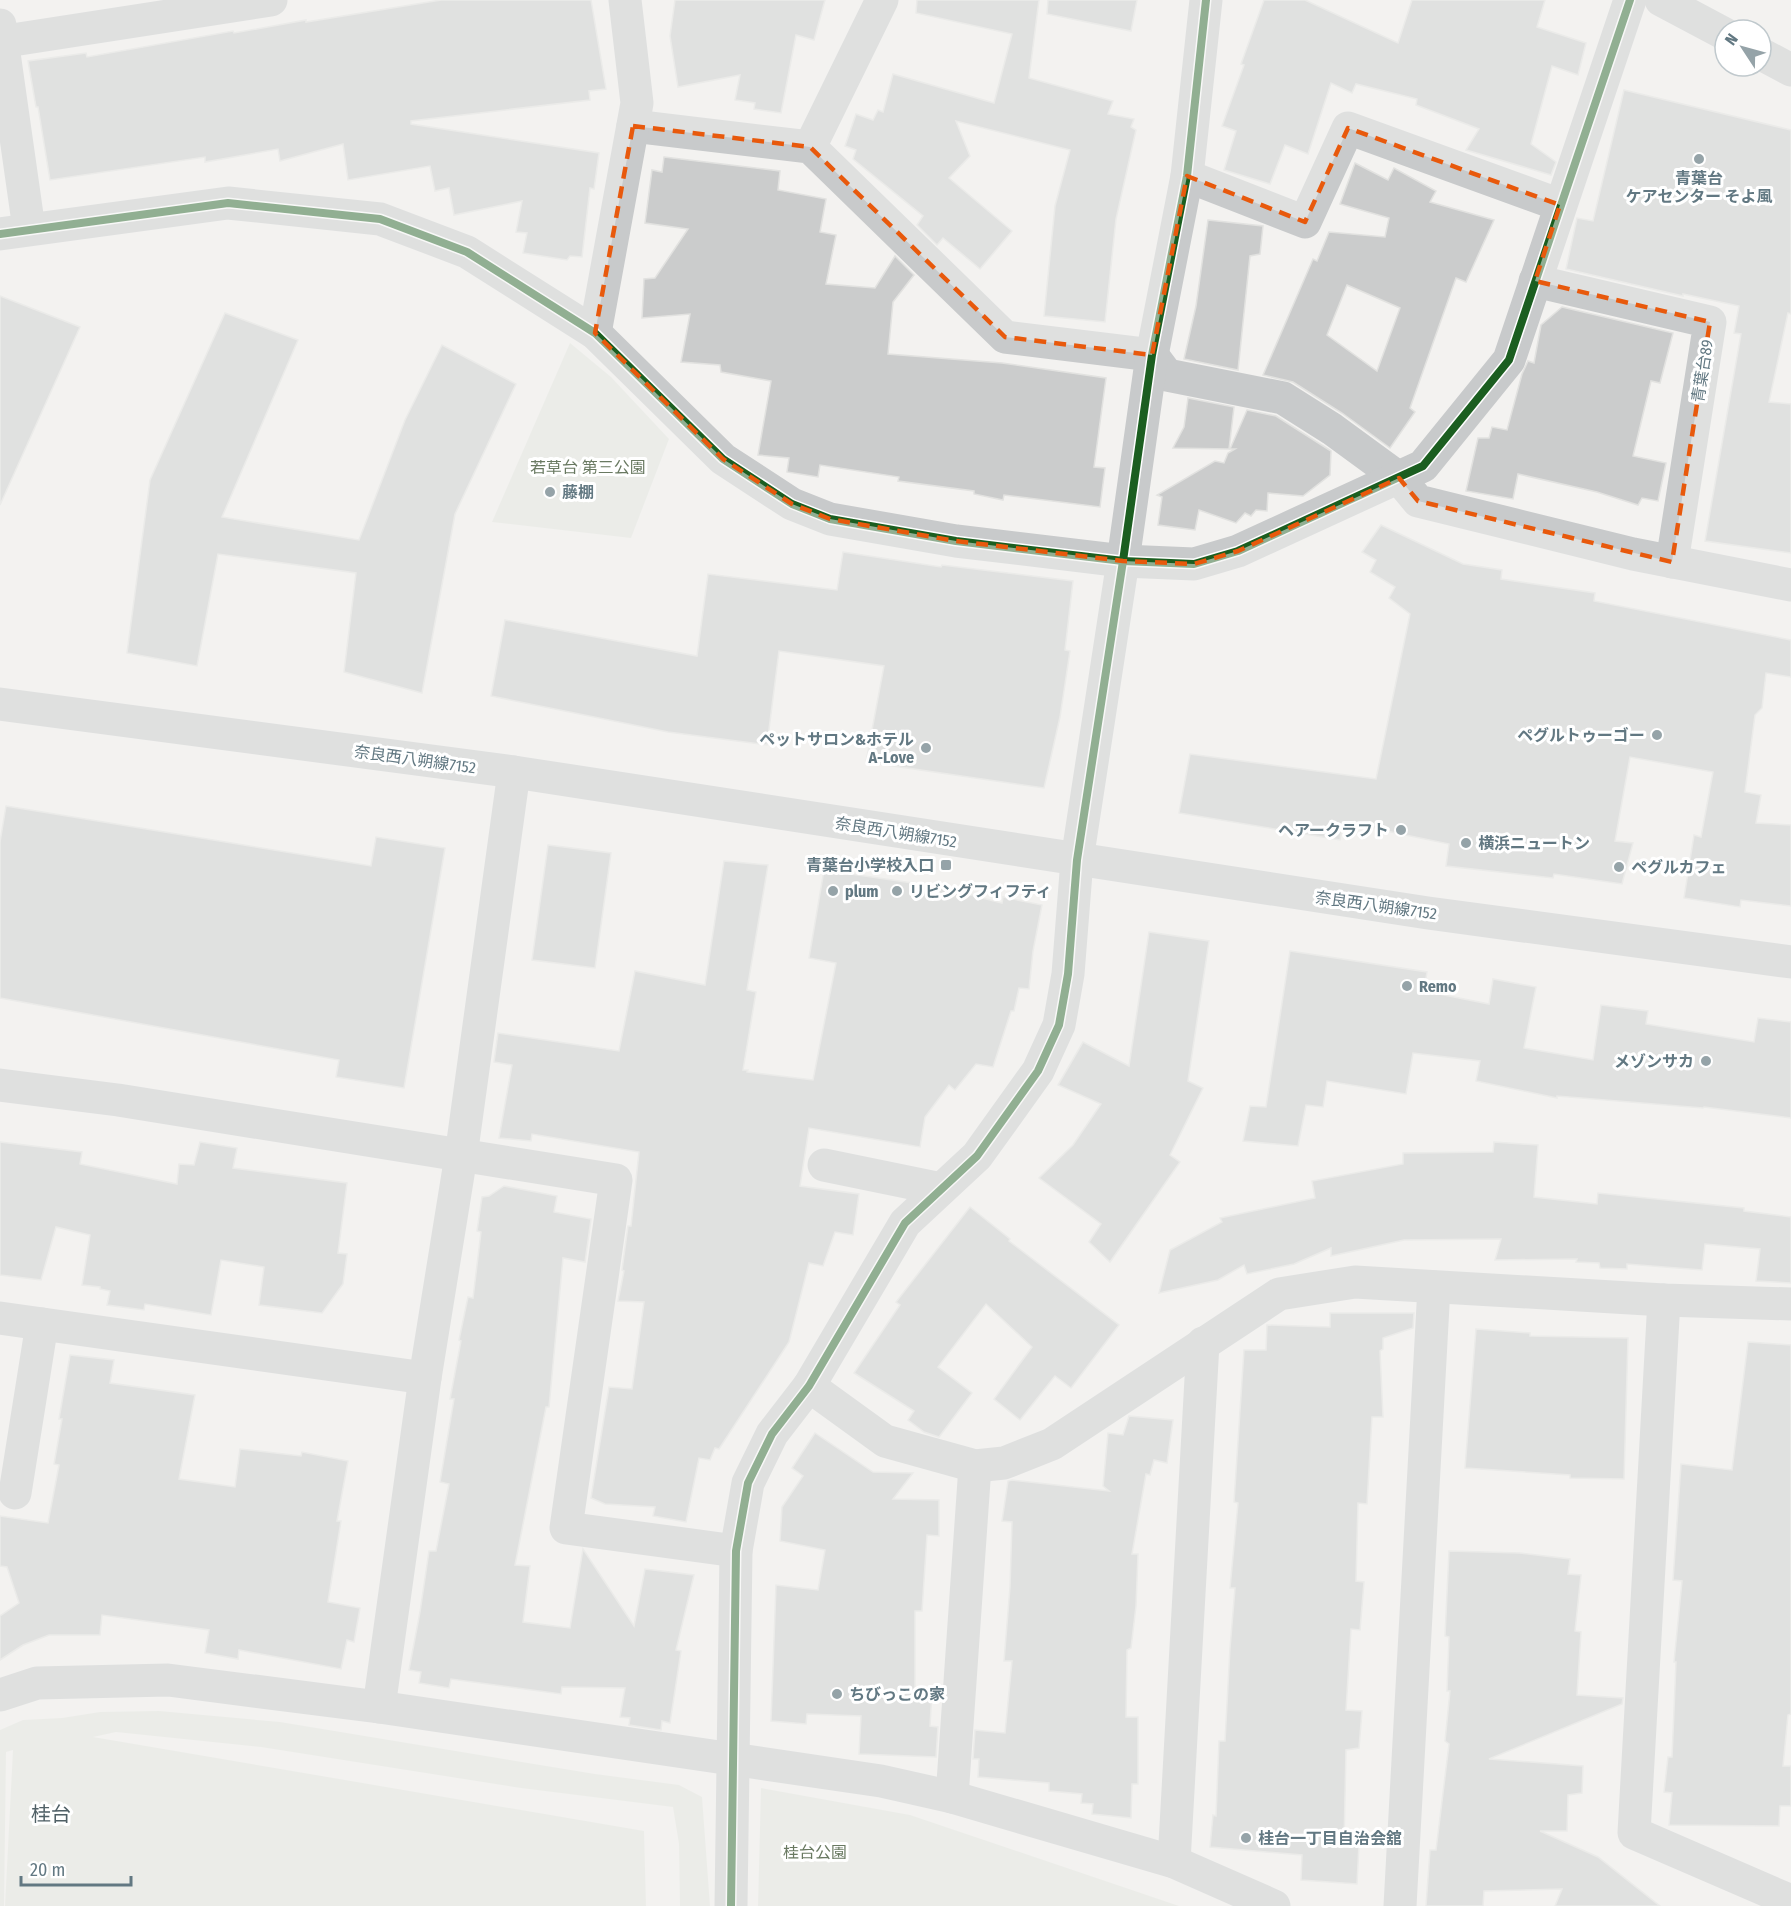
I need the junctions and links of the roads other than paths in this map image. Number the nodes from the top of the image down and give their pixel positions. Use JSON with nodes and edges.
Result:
{"nodes":[{"id":1,"x":271,"y":0,"type":"edge"},
{"id":2,"x":625,"y":0,"type":"edge"},
{"id":3,"x":882,"y":0,"type":"edge"},
{"id":4,"x":1206,"y":0,"type":"edge"},
{"id":5,"x":1630,"y":0,"type":"edge"},
{"id":6,"x":1661,"y":0,"type":"edge"},
{"id":7,"x":1713,"y":28,"type":"edge"},
{"id":8,"x":1,"y":36,"type":"edge"},
{"id":9,"x":1773,"y":60,"type":"edge"},
{"id":10,"x":1791,"y":70,"type":"edge"},
{"id":11,"x":633,"y":126,"type":"junction"},
{"id":12,"x":810,"y":147,"type":"junction"},
{"id":13,"x":1186,"y":176,"type":"junction"},
{"id":14,"x":1560,"y":205,"type":"junction"},
{"id":15,"x":14,"y":231,"type":"edge"},
{"id":16,"x":1535,"y":281,"type":"junction"},
{"id":17,"x":595,"y":333,"type":"junction"},
{"id":18,"x":1152,"y":355,"type":"junction"},
{"id":19,"x":1398,"y":478,"type":"junction"},
{"id":20,"x":1124,"y":561,"type":"junction"},
{"id":21,"x":1672,"y":562,"type":"junction"},
{"id":22,"x":1791,"y":585,"type":"edge"},
{"id":23,"x":0,"y":704,"type":"edge"},
{"id":24,"x":514,"y":772,"type":"junction"},
{"id":25,"x":1077,"y":860,"type":"junction"},
{"id":26,"x":1791,"y":962,"type":"edge"},
{"id":27,"x":0,"y":1085,"type":"edge"},
{"id":28,"x":461,"y":1156,"type":"junction"},
{"id":29,"x":824,"y":1165,"type":"dead end"},
{"id":30,"x":941,"y":1190,"type":"junction"},
{"id":31,"x":1434,"y":1287,"type":"junction"},
{"id":32,"x":1664,"y":1300,"type":"junction"},
{"id":33,"x":1791,"y":1304,"type":"edge"},
{"id":34,"x":0,"y":1318,"type":"edge"},
{"id":35,"x":42,"y":1324,"type":"junction"},
{"id":36,"x":1203,"y":1343,"type":"junction"},
{"id":37,"x":425,"y":1378,"type":"junction"},
{"id":38,"x":809,"y":1386,"type":"junction"},
{"id":39,"x":975,"y":1466,"type":"junction"},
{"id":40,"x":15,"y":1493,"type":"dead end"},
{"id":41,"x":736,"y":1551,"type":"junction"},
{"id":42,"x":0,"y":1695,"type":"edge"},
{"id":43,"x":379,"y":1707,"type":"junction"},
{"id":44,"x":733,"y":1760,"type":"junction"},
{"id":45,"x":952,"y":1797,"type":"junction"},
{"id":46,"x":1174,"y":1862,"type":"junction"},
{"id":47,"x":1791,"y":1901,"type":"edge"},
{"id":48,"x":731,"y":1906,"type":"edge"},
{"id":49,"x":1274,"y":1906,"type":"edge"},
{"id":50,"x":1401,"y":1906,"type":"edge"}],
"edges":[{"from":1,"to":8,"type":"street"},
{"from":2,"to":11,"type":"street"},
{"from":3,"to":12,"type":"street"},
{"from":4,"to":13,"type":"street"},
{"from":5,"to":14,"type":"street"},
{"from":6,"to":7,"type":"street"},
{"from":8,"to":15,"type":"street"},
{"from":9,"to":10,"type":"street"},
{"from":11,"to":12,"type":"street"},
{"from":11,"to":17,"type":"street"},
{"from":12,"to":18,"type":"street"},
{"from":13,"to":14,"type":"street"},
{"from":13,"to":18,"type":"street"},
{"from":14,"to":16,"type":"street"},
{"from":15,"to":17,"type":"street"},
{"from":16,"to":19,"type":"street"},
{"from":16,"to":21,"type":"street","name":"青葉台89"},
{"from":17,"to":20,"type":"street"},
{"from":18,"to":19,"type":"street"},
{"from":18,"to":20,"type":"street"},
{"from":19,"to":20,"type":"street"},
{"from":19,"to":21,"type":"street"},
{"from":20,"to":25,"type":"street"},
{"from":21,"to":22,"type":"street"},
{"from":23,"to":24,"type":"street","name":"奈良西八朔線7152"},
{"from":24,"to":25,"type":"street","name":"奈良西八朔線7152"},
{"from":24,"to":28,"type":"street"},
{"from":25,"to":26,"type":"street","name":"奈良西八朔線7152"},
{"from":25,"to":30,"type":"street"},
{"from":27,"to":28,"type":"street"},
{"from":28,"to":37,"type":"street"},
{"from":28,"to":41,"type":"street"},
{"from":29,"to":30,"type":"street"},
{"from":30,"to":38,"type":"street"},
{"from":31,"to":32,"type":"street"},
{"from":31,"to":36,"type":"street"},
{"from":31,"to":50,"type":"street"},
{"from":32,"to":33,"type":"street"},
{"from":32,"to":47,"type":"street"},
{"from":34,"to":35,"type":"street"},
{"from":35,"to":37,"type":"street"},
{"from":35,"to":40,"type":"street"},
{"from":36,"to":39,"type":"street"},
{"from":36,"to":46,"type":"street"},
{"from":37,"to":43,"type":"street"},
{"from":38,"to":39,"type":"street"},
{"from":38,"to":41,"type":"street"},
{"from":39,"to":45,"type":"street"},
{"from":41,"to":44,"type":"street"},
{"from":42,"to":43,"type":"street"},
{"from":43,"to":44,"type":"street"},
{"from":44,"to":45,"type":"street"},
{"from":44,"to":48,"type":"street"},
{"from":45,"to":46,"type":"street"},
{"from":46,"to":49,"type":"street"}]}
